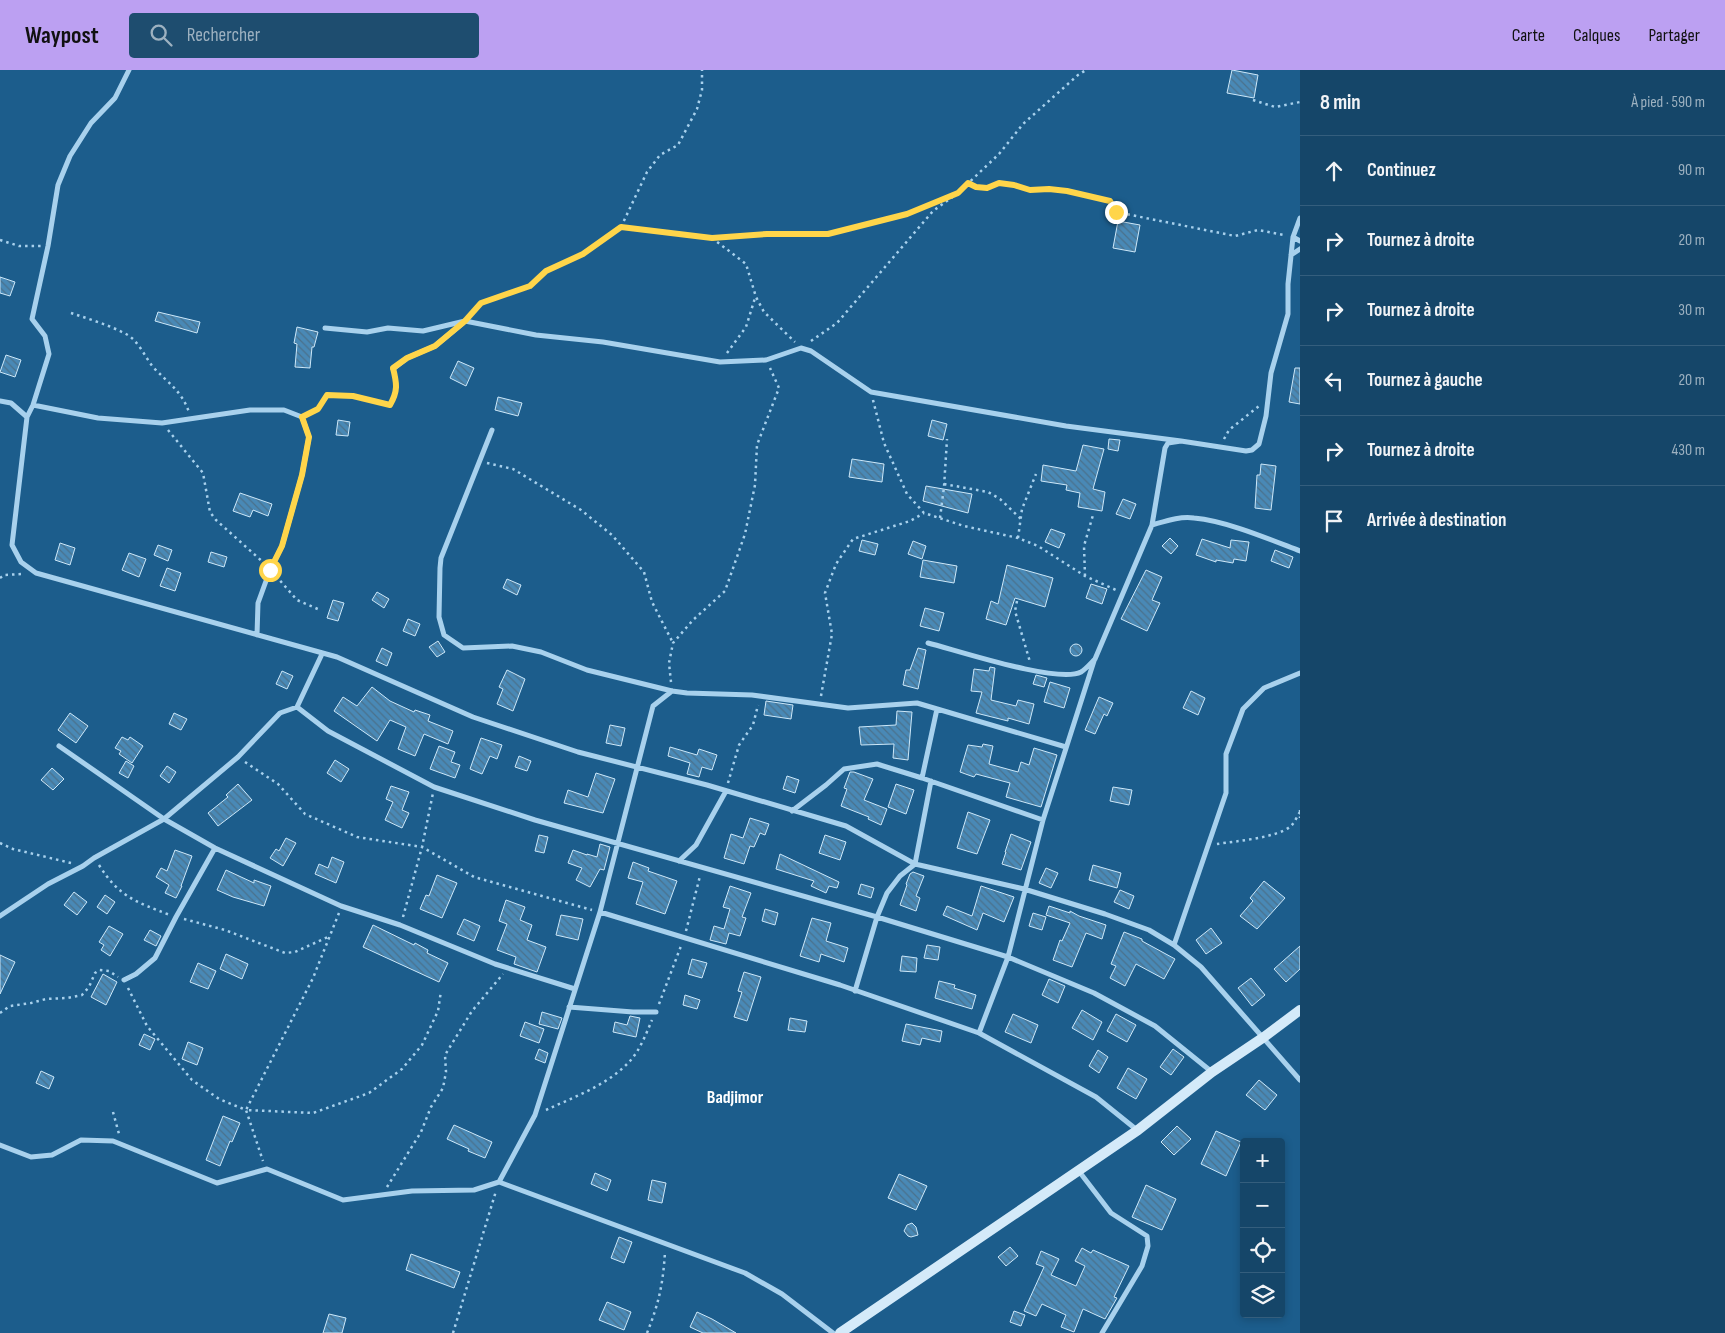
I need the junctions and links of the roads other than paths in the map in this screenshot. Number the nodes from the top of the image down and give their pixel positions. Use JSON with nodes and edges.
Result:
{"nodes":[{"id":1,"x":129,"y":70,"type":"edge"},
{"id":2,"x":1300,"y":218,"type":"edge"},
{"id":3,"x":1293,"y":237,"type":"junction"},
{"id":4,"x":1300,"y":241,"type":"edge"},
{"id":5,"x":1300,"y":249,"type":"edge"},
{"id":6,"x":1291,"y":256,"type":"junction"},
{"id":7,"x":465,"y":321,"type":"junction"},
{"id":8,"x":325,"y":328,"type":"dead end"},
{"id":9,"x":393,"y":368,"type":"road end"},
{"id":10,"x":0,"y":401,"type":"edge"},
{"id":11,"x":34,"y":405,"type":"junction"},
{"id":12,"x":27,"y":417,"type":"junction"},
{"id":13,"x":492,"y":430,"type":"dead end"},
{"id":14,"x":1181,"y":441,"type":"junction"},
{"id":15,"x":1152,"y":525,"type":"junction"},
{"id":16,"x":1300,"y":552,"type":"edge"},
{"id":17,"x":257,"y":635,"type":"junction"},
{"id":18,"x":928,"y":643,"type":"dead end"},
{"id":19,"x":322,"y":654,"type":"junction"},
{"id":20,"x":1095,"y":659,"type":"junction"},
{"id":21,"x":1300,"y":673,"type":"edge"},
{"id":22,"x":672,"y":691,"type":"junction"},
{"id":23,"x":297,"y":707,"type":"junction"},
{"id":24,"x":937,"y":709,"type":"junction"},
{"id":25,"x":59,"y":746,"type":"dead end"},
{"id":26,"x":1066,"y":747,"type":"junction"},
{"id":27,"x":638,"y":768,"type":"junction"},
{"id":28,"x":922,"y":778,"type":"junction"},
{"id":29,"x":931,"y":781,"type":"junction"},
{"id":30,"x":726,"y":791,"type":"junction"},
{"id":31,"x":792,"y":811,"type":"junction"},
{"id":32,"x":164,"y":819,"type":"junction"},
{"id":33,"x":1043,"y":820,"type":"junction"},
{"id":34,"x":618,"y":843,"type":"junction"},
{"id":35,"x":215,"y":848,"type":"junction"},
{"id":36,"x":679,"y":860,"type":"junction"},
{"id":37,"x":915,"y":864,"type":"junction"},
{"id":38,"x":1024,"y":889,"type":"junction"},
{"id":39,"x":600,"y":912,"type":"junction"},
{"id":40,"x":0,"y":916,"type":"edge"},
{"id":41,"x":877,"y":917,"type":"junction"},
{"id":42,"x":1174,"y":945,"type":"junction"},
{"id":43,"x":1008,"y":957,"type":"junction"},
{"id":44,"x":124,"y":980,"type":"road end"},
{"id":45,"x":575,"y":989,"type":"junction"},
{"id":46,"x":855,"y":991,"type":"junction"},
{"id":47,"x":569,"y":1007,"type":"junction"},
{"id":48,"x":1300,"y":1010,"type":"edge"},
{"id":49,"x":656,"y":1012,"type":"dead end"},
{"id":50,"x":979,"y":1033,"type":"junction"},
{"id":51,"x":1264,"y":1038,"type":"junction"},
{"id":52,"x":1212,"y":1072,"type":"junction"},
{"id":53,"x":1300,"y":1080,"type":"edge"},
{"id":54,"x":1138,"y":1130,"type":"junction"},
{"id":55,"x":0,"y":1145,"type":"edge"},
{"id":56,"x":1078,"y":1170,"type":"junction"},
{"id":57,"x":499,"y":1182,"type":"junction"},
{"id":58,"x":833,"y":1333,"type":"edge"},
{"id":59,"x":840,"y":1333,"type":"edge"},
{"id":60,"x":1102,"y":1333,"type":"edge"}],
"edges":[{"from":1,"to":11,"type":"street"},
{"from":2,"to":3,"type":"street"},
{"from":3,"to":4,"type":"street"},
{"from":3,"to":6,"type":"street"},
{"from":5,"to":6,"type":"street"},
{"from":6,"to":14,"type":"street"},
{"from":7,"to":8,"type":"street"},
{"from":7,"to":9,"type":"street"},
{"from":7,"to":14,"type":"street"},
{"from":10,"to":12,"type":"street"},
{"from":11,"to":12,"type":"street"},
{"from":11,"to":17,"type":"street"},
{"from":12,"to":17,"type":"street"},
{"from":13,"to":22,"type":"street"},
{"from":14,"to":15,"type":"street"},
{"from":15,"to":16,"type":"street"},
{"from":15,"to":20,"type":"street"},
{"from":17,"to":19,"type":"street"},
{"from":18,"to":20,"type":"street"},
{"from":19,"to":23,"type":"street"},
{"from":19,"to":27,"type":"street"},
{"from":20,"to":26,"type":"street"},
{"from":21,"to":42,"type":"street"},
{"from":22,"to":24,"type":"street"},
{"from":22,"to":27,"type":"street"},
{"from":23,"to":32,"type":"street"},
{"from":23,"to":34,"type":"street"},
{"from":24,"to":26,"type":"street"},
{"from":24,"to":28,"type":"street"},
{"from":25,"to":32,"type":"street"},
{"from":26,"to":33,"type":"street"},
{"from":27,"to":30,"type":"street"},
{"from":27,"to":34,"type":"street"},
{"from":28,"to":29,"type":"street"},
{"from":28,"to":31,"type":"street"},
{"from":29,"to":33,"type":"street"},
{"from":29,"to":37,"type":"street"},
{"from":30,"to":31,"type":"street"},
{"from":30,"to":36,"type":"street"},
{"from":31,"to":37,"type":"street"},
{"from":32,"to":35,"type":"street"},
{"from":32,"to":40,"type":"street"},
{"from":33,"to":38,"type":"street"},
{"from":34,"to":36,"type":"street"},
{"from":34,"to":39,"type":"street"},
{"from":35,"to":44,"type":"street"},
{"from":35,"to":45,"type":"street"},
{"from":36,"to":41,"type":"street"},
{"from":37,"to":38,"type":"street"},
{"from":37,"to":41,"type":"street"},
{"from":38,"to":42,"type":"street"},
{"from":38,"to":43,"type":"street"},
{"from":39,"to":45,"type":"street"},
{"from":39,"to":46,"type":"street"},
{"from":41,"to":43,"type":"street"},
{"from":41,"to":46,"type":"street"},
{"from":42,"to":51,"type":"street"},
{"from":43,"to":50,"type":"street"},
{"from":43,"to":52,"type":"street"},
{"from":45,"to":47,"type":"street"},
{"from":46,"to":50,"type":"street"},
{"from":47,"to":49,"type":"street"},
{"from":47,"to":57,"type":"street"},
{"from":48,"to":51,"type":"main road"},
{"from":50,"to":54,"type":"street"},
{"from":51,"to":52,"type":"main road"},
{"from":51,"to":53,"type":"street"},
{"from":52,"to":54,"type":"main road"},
{"from":54,"to":56,"type":"main road"},
{"from":55,"to":57,"type":"street"},
{"from":56,"to":59,"type":"main road"},
{"from":56,"to":60,"type":"street"},
{"from":57,"to":58,"type":"street"}]}
